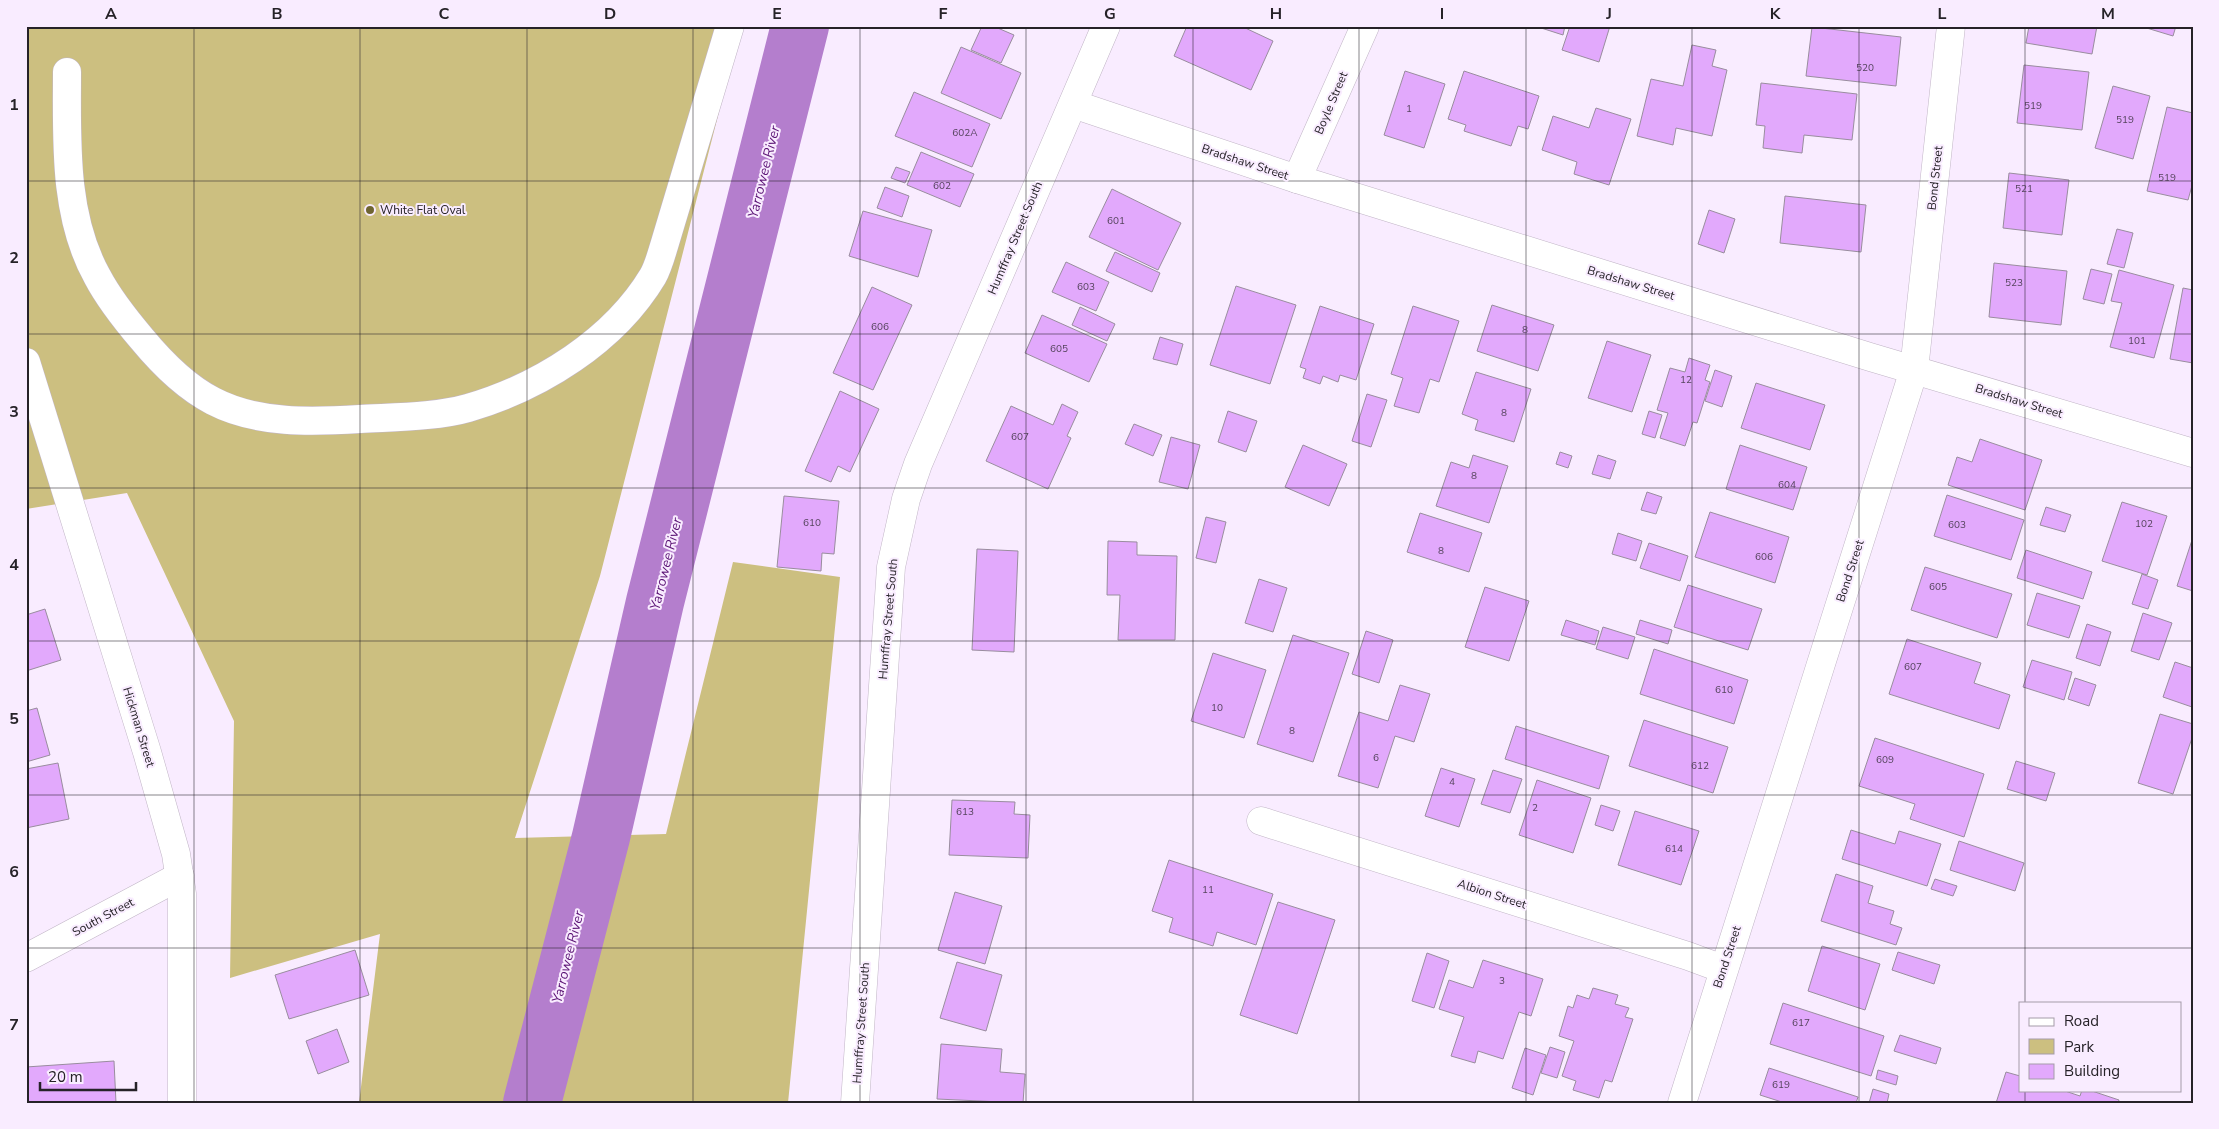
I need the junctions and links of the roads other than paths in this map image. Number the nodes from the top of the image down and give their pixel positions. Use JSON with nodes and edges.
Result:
{"nodes":[{"id":1,"x":730,"y":26,"type":"edge"},
{"id":2,"x":1106,"y":26,"type":"edge"},
{"id":3,"x":1364,"y":26,"type":"edge"},
{"id":4,"x":1951,"y":26,"type":"edge"},
{"id":5,"x":67,"y":72,"type":"dead end"},
{"id":6,"x":1073,"y":104,"type":"junction"},
{"id":7,"x":1297,"y":179,"type":"junction"},
{"id":8,"x":26,"y":362,"type":"edge"},
{"id":9,"x":1914,"y":370,"type":"junction"},
{"id":10,"x":2193,"y":453,"type":"edge"},
{"id":11,"x":1261,"y":821,"type":"dead end"},
{"id":12,"x":180,"y":876,"type":"junction"},
{"id":13,"x":26,"y":958,"type":"edge"},
{"id":14,"x":1723,"y":970,"type":"junction"},
{"id":15,"x":182,"y":1103,"type":"edge"},
{"id":16,"x":855,"y":1103,"type":"edge"},
{"id":17,"x":1682,"y":1103,"type":"edge"}],
"edges":[{"from":1,"to":5,"type":"street"},
{"from":2,"to":6,"type":"street","name":"Humffray Street South"},
{"from":3,"to":7,"type":"street","name":"Boyle Street"},
{"from":4,"to":9,"type":"street","name":"Bond Street"},
{"from":6,"to":7,"type":"street","name":"Bradshaw Street"},
{"from":6,"to":16,"type":"street","name":"Humffray Street South"},
{"from":7,"to":9,"type":"street","name":"Bradshaw Street"},
{"from":8,"to":12,"type":"street","name":"Hickman Street"},
{"from":9,"to":10,"type":"street","name":"Bradshaw Street"},
{"from":9,"to":14,"type":"street","name":"Bond Street"},
{"from":11,"to":14,"type":"street","name":"Albion Street"},
{"from":12,"to":13,"type":"street","name":"South Street"},
{"from":12,"to":15,"type":"street","name":"Hickman Street"},
{"from":14,"to":17,"type":"street","name":"Bond Street"}]}
